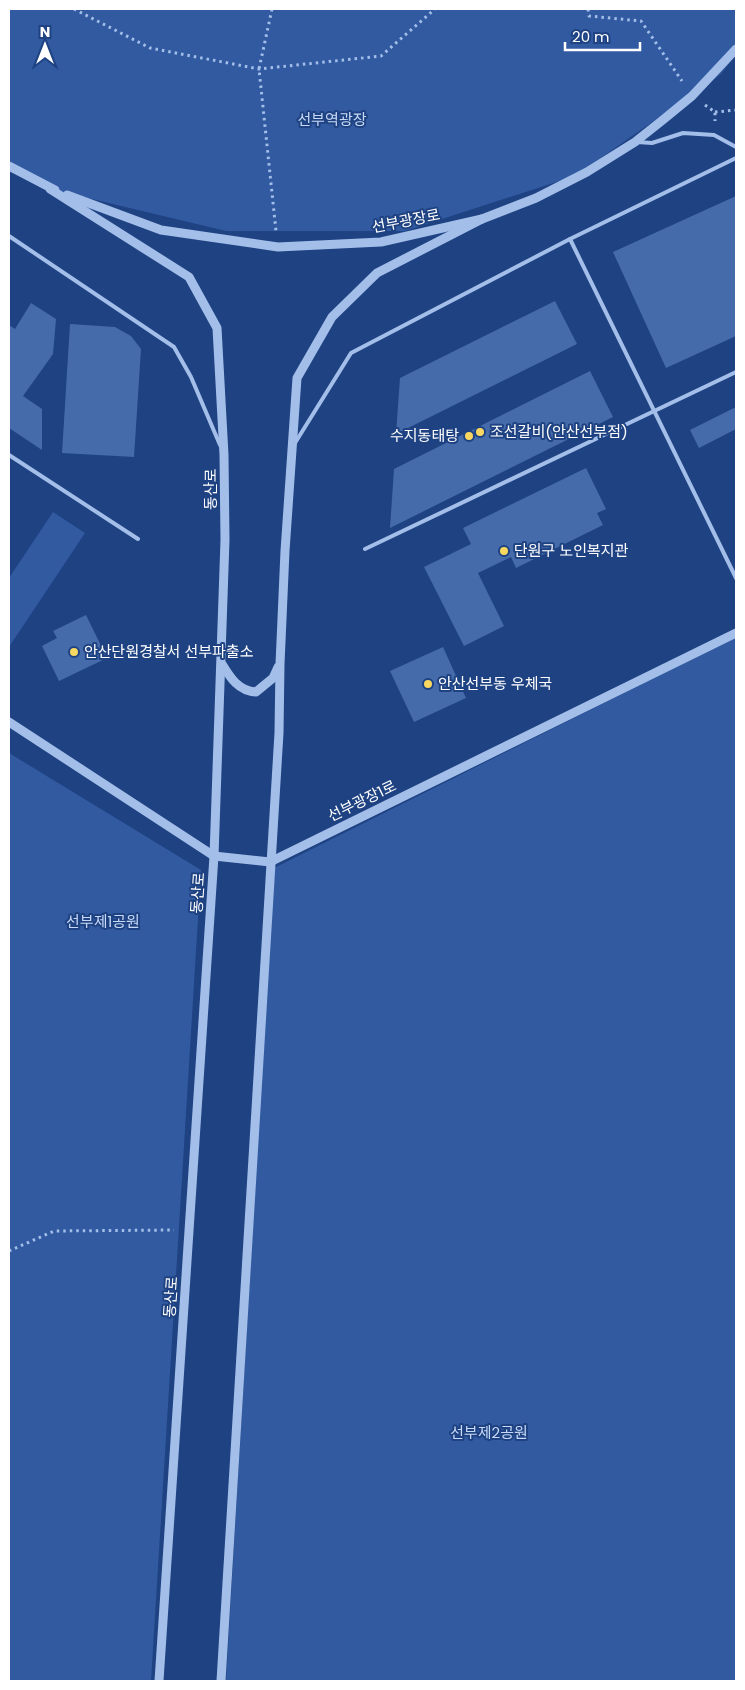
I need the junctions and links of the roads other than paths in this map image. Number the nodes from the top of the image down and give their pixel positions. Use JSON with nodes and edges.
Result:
{"nodes":[{"id":1,"x":736,"y":49,"type":"edge"},
{"id":2,"x":635,"y":142,"type":"junction"},
{"id":3,"x":736,"y":147,"type":"edge"},
{"id":4,"x":736,"y":158,"type":"edge"},
{"id":5,"x":9,"y":166,"type":"edge"},
{"id":6,"x":50,"y":188,"type":"junction"},
{"id":7,"x":482,"y":219,"type":"junction"},
{"id":8,"x":9,"y":236,"type":"edge"},
{"id":9,"x":570,"y":239,"type":"junction"},
{"id":10,"x":736,"y":372,"type":"edge"},
{"id":11,"x":654,"y":411,"type":"junction"},
{"id":12,"x":292,"y":449,"type":"junction"},
{"id":13,"x":224,"y":454,"type":"junction"},
{"id":14,"x":9,"y":455,"type":"edge"},
{"id":15,"x":138,"y":540,"type":"dead end"},
{"id":16,"x":365,"y":549,"type":"dead end"},
{"id":17,"x":736,"y":578,"type":"edge"},
{"id":18,"x":736,"y":633,"type":"edge"},
{"id":19,"x":222,"y":663,"type":"junction"},
{"id":20,"x":280,"y":664,"type":"junction"},
{"id":21,"x":9,"y":722,"type":"edge"},
{"id":22,"x":214,"y":856,"type":"junction"},
{"id":23,"x":270,"y":862,"type":"junction"},
{"id":24,"x":159,"y":1681,"type":"edge"},
{"id":25,"x":221,"y":1681,"type":"edge"}],
"edges":[{"from":1,"to":2,"type":"street","name":"선부광장로"},
{"from":2,"to":3,"type":"lane"},
{"from":2,"to":7,"type":"street","name":"선부광장로"},
{"from":4,"to":9,"type":"lane"},
{"from":5,"to":6,"type":"street","name":"선부광장로"},
{"from":6,"to":7,"type":"street","name":"선부광장로"},
{"from":6,"to":13,"type":"street","name":"동산로"},
{"from":7,"to":12,"type":"street"},
{"from":8,"to":13,"type":"lane"},
{"from":9,"to":11,"type":"lane"},
{"from":9,"to":12,"type":"lane"},
{"from":10,"to":11,"type":"lane"},
{"from":11,"to":16,"type":"lane"},
{"from":11,"to":17,"type":"lane"},
{"from":12,"to":20,"type":"street"},
{"from":13,"to":19,"type":"street","name":"동산로"},
{"from":14,"to":15,"type":"lane"},
{"from":18,"to":23,"type":"street","name":"선부광장1로"},
{"from":19,"to":20,"type":"street"},
{"from":19,"to":22,"type":"street","name":"동산로"},
{"from":20,"to":23,"type":"street"},
{"from":21,"to":22,"type":"street"},
{"from":22,"to":23,"type":"street"},
{"from":22,"to":24,"type":"street","name":"동산로"},
{"from":23,"to":25,"type":"street"}]}
